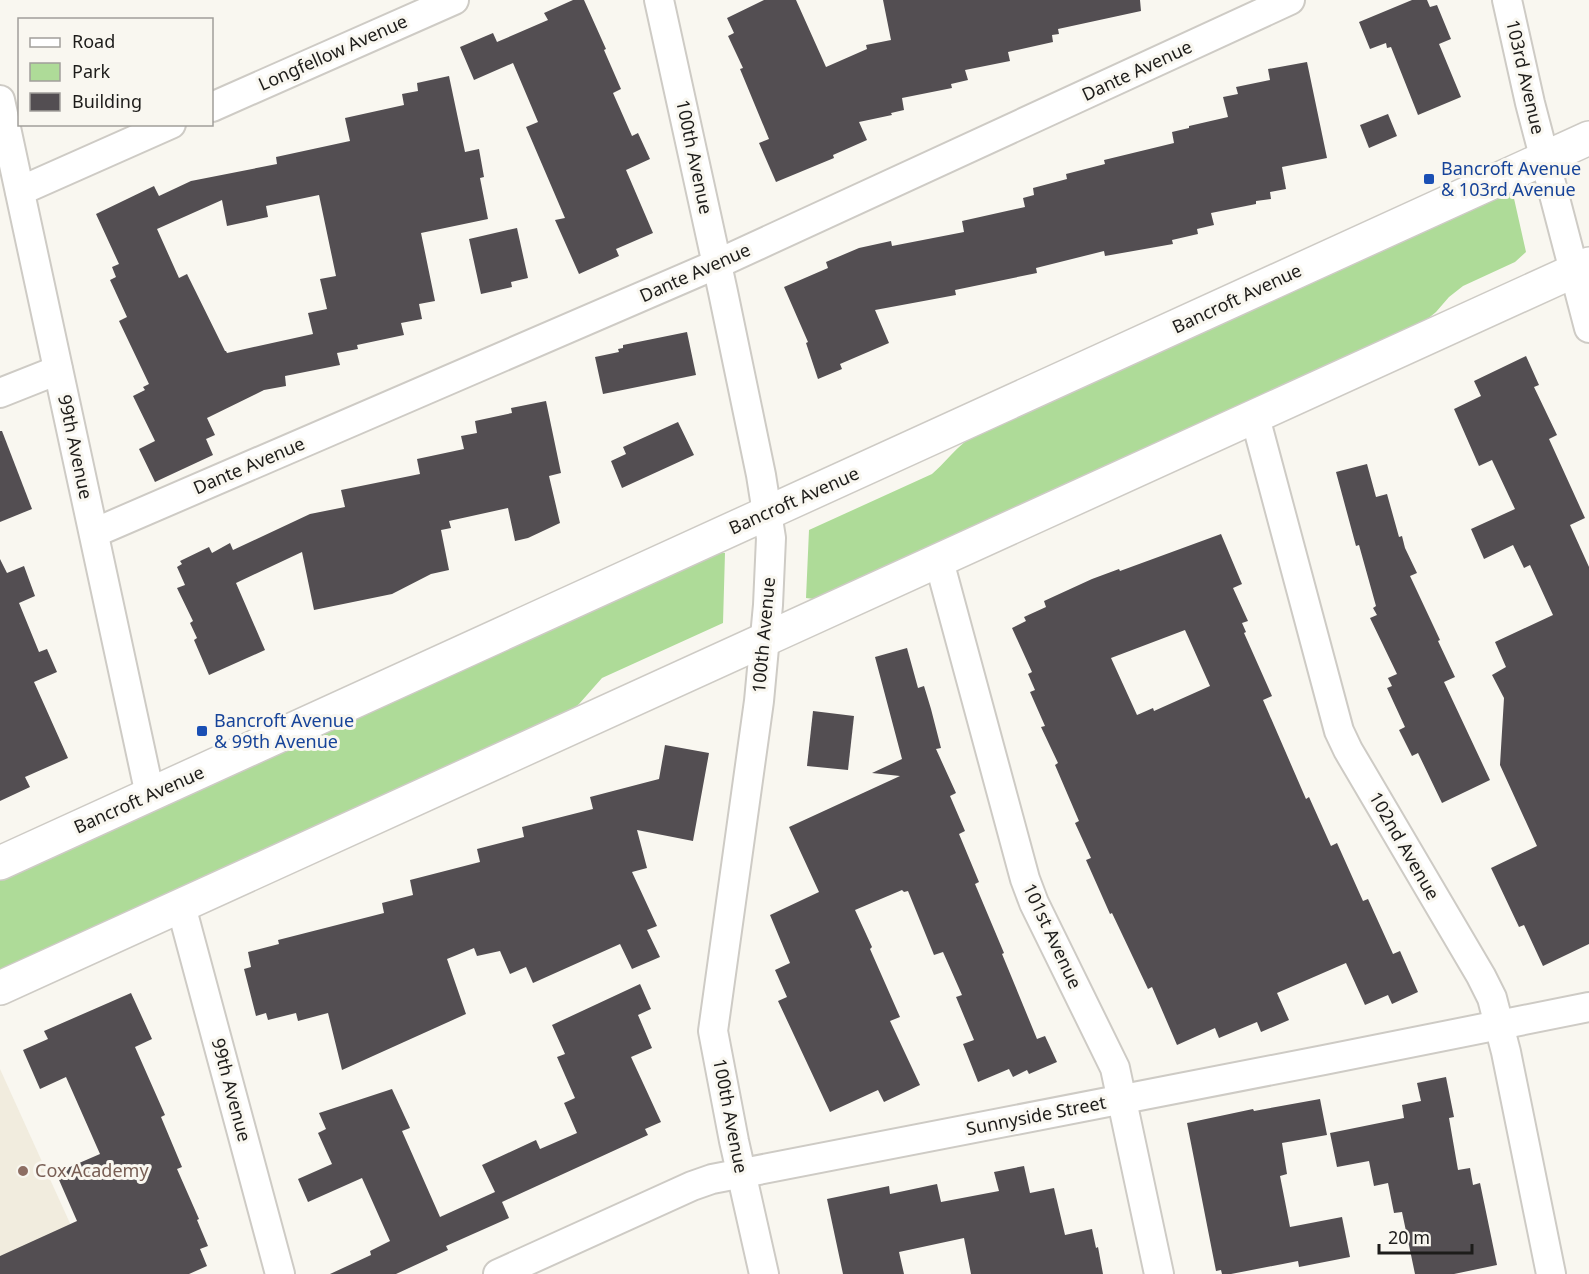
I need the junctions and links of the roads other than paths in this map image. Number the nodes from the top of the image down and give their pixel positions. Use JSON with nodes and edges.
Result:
{"nodes":[{"id":1,"x":454,"y":0,"type":"edge"},
{"id":2,"x":659,"y":0,"type":"edge"},
{"id":3,"x":1290,"y":0,"type":"edge"},
{"id":4,"x":1508,"y":0,"type":"edge"},
{"id":5,"x":0,"y":100,"type":"edge"},
{"id":6,"x":213,"y":107,"type":"edge"},
{"id":7,"x":166,"y":126,"type":"edge"},
{"id":8,"x":1589,"y":138,"type":"edge"},
{"id":9,"x":1545,"y":159,"type":"junction"},
{"id":10,"x":20,"y":191,"type":"junction"},
{"id":11,"x":717,"y":264,"type":"junction"},
{"id":12,"x":1582,"y":268,"type":"edge"},
{"id":13,"x":1589,"y":328,"type":"edge"},
{"id":14,"x":58,"y":370,"type":"junction"},
{"id":15,"x":0,"y":393,"type":"edge"},
{"id":16,"x":1255,"y":417,"type":"junction"},
{"id":17,"x":768,"y":513,"type":"junction"},
{"id":18,"x":94,"y":533,"type":"junction"},
{"id":19,"x":939,"y":561,"type":"junction"},
{"id":20,"x":765,"y":639,"type":"junction"},
{"id":21,"x":150,"y":795,"type":"junction"},
{"id":22,"x":0,"y":863,"type":"edge"},
{"id":23,"x":181,"y":906,"type":"junction"},
{"id":24,"x":0,"y":988,"type":"edge"},
{"id":25,"x":1589,"y":1007,"type":"edge"},
{"id":26,"x":1499,"y":1025,"type":"junction"},
{"id":27,"x":1122,"y":1100,"type":"junction"},
{"id":28,"x":741,"y":1173,"type":"junction"},
{"id":29,"x":280,"y":1274,"type":"edge"},
{"id":30,"x":498,"y":1274,"type":"edge"},
{"id":31,"x":764,"y":1274,"type":"edge"},
{"id":32,"x":1159,"y":1274,"type":"edge"},
{"id":33,"x":1551,"y":1274,"type":"edge"}],
"edges":[{"from":1,"to":6,"type":"street","name":"Longfellow Avenue"},
{"from":2,"to":11,"type":"street","name":"100th Avenue"},
{"from":3,"to":11,"type":"street","name":"Dante Avenue"},
{"from":4,"to":9,"type":"street","name":"103rd Avenue"},
{"from":5,"to":10,"type":"street","name":"99th Avenue"},
{"from":7,"to":10,"type":"street"},
{"from":8,"to":9,"type":"main road","name":"Bancroft Avenue"},
{"from":9,"to":12,"type":"street","name":"103rd Avenue"},
{"from":9,"to":17,"type":"main road","name":"Bancroft Avenue"},
{"from":10,"to":14,"type":"street","name":"99th Avenue"},
{"from":11,"to":17,"type":"street","name":"100th Avenue"},
{"from":11,"to":18,"type":"street","name":"Dante Avenue"},
{"from":12,"to":13,"type":"street","name":"103rd Avenue"},
{"from":12,"to":16,"type":"main road"},
{"from":14,"to":15,"type":"street"},
{"from":14,"to":18,"type":"street","name":"99th Avenue"},
{"from":16,"to":19,"type":"main road"},
{"from":16,"to":26,"type":"street","name":"102nd Avenue"},
{"from":17,"to":20,"type":"street","name":"100th Avenue"},
{"from":17,"to":21,"type":"main road","name":"Bancroft Avenue"},
{"from":18,"to":21,"type":"street","name":"99th Avenue"},
{"from":19,"to":20,"type":"main road"},
{"from":19,"to":27,"type":"street","name":"101st Avenue"},
{"from":20,"to":23,"type":"main road"},
{"from":20,"to":28,"type":"street","name":"100th Avenue"},
{"from":21,"to":22,"type":"main road","name":"Bancroft Avenue"},
{"from":23,"to":24,"type":"main road"},
{"from":23,"to":29,"type":"street","name":"99th Avenue"},
{"from":25,"to":26,"type":"street","name":"Sunnyside Street"},
{"from":26,"to":27,"type":"street","name":"Sunnyside Street"},
{"from":26,"to":33,"type":"street","name":"102nd Avenue"},
{"from":27,"to":28,"type":"street","name":"Sunnyside Street"},
{"from":27,"to":32,"type":"street","name":"101st Avenue"},
{"from":28,"to":30,"type":"street","name":"Sunnyside Street"},
{"from":28,"to":31,"type":"street","name":"100th Avenue"}]}
